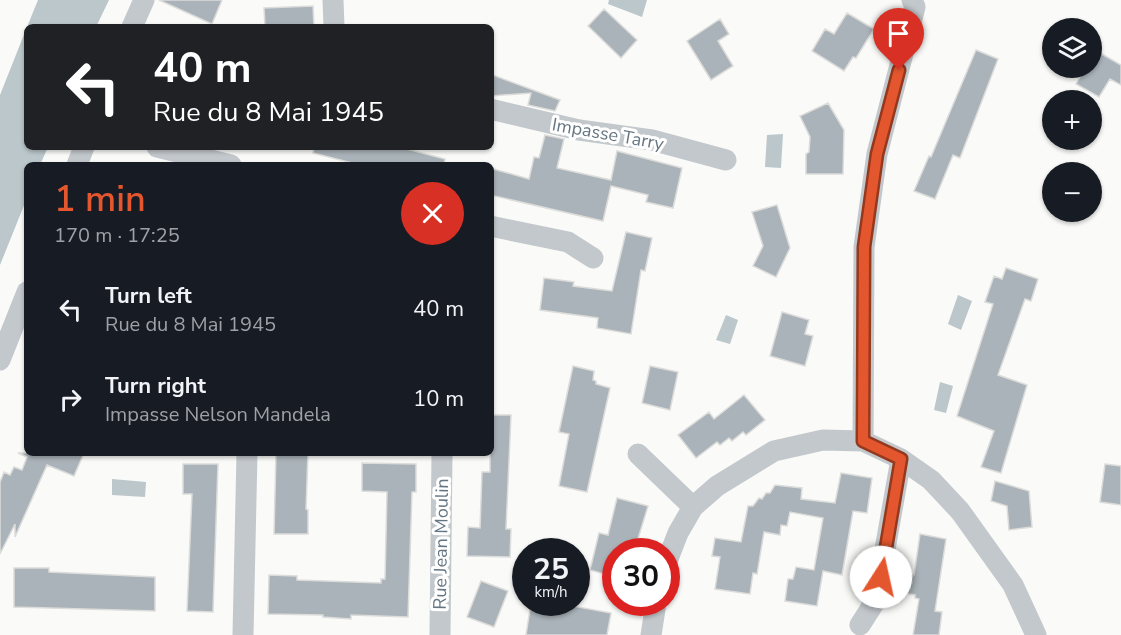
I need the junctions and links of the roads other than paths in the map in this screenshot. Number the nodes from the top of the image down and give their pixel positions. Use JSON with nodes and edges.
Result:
{"nodes":[{"id":1,"x":144,"y":0,"type":"edge"},
{"id":2,"x":333,"y":0,"type":"edge"},
{"id":3,"x":912,"y":0,"type":"edge"},
{"id":4,"x":133,"y":24,"type":"edge"},
{"id":5,"x":334,"y":24,"type":"edge"},
{"id":6,"x":494,"y":110,"type":"edge"},
{"id":7,"x":169,"y":150,"type":"edge"},
{"id":8,"x":726,"y":160,"type":"dead end"},
{"id":9,"x":219,"y":162,"type":"edge"},
{"id":10,"x":494,"y":227,"type":"edge"},
{"id":11,"x":593,"y":258,"type":"dead end"},
{"id":12,"x":24,"y":300,"type":"edge"},
{"id":13,"x":0,"y":360,"type":"edge"},
{"id":14,"x":863,"y":441,"type":"junction"},
{"id":15,"x":638,"y":454,"type":"dead end"},
{"id":16,"x":247,"y":456,"type":"edge"},
{"id":17,"x":442,"y":456,"type":"edge"},
{"id":18,"x":901,"y":459,"type":"junction"},
{"id":19,"x":693,"y":507,"type":"junction"},
{"id":20,"x":676,"y":538,"type":"edge"},
{"id":21,"x":654,"y":616,"type":"edge"},
{"id":22,"x":860,"y":625,"type":"dead end"},
{"id":23,"x":243,"y":635,"type":"edge"},
{"id":24,"x":440,"y":635,"type":"edge"},
{"id":25,"x":651,"y":635,"type":"edge"},
{"id":26,"x":1036,"y":635,"type":"edge"}],
"edges":[{"from":1,"to":4,"type":"street"},
{"from":2,"to":5,"type":"street"},
{"from":3,"to":14,"type":"street"},
{"from":6,"to":8,"type":"street","name":"Impasse Tarry"},
{"from":7,"to":9,"type":"street"},
{"from":10,"to":11,"type":"street"},
{"from":12,"to":13,"type":"street"},
{"from":14,"to":18,"type":"street"},
{"from":14,"to":19,"type":"street"},
{"from":15,"to":19,"type":"street"},
{"from":16,"to":23,"type":"street"},
{"from":17,"to":24,"type":"street","name":"Rue Jean Moulin"},
{"from":18,"to":22,"type":"street"},
{"from":18,"to":26,"type":"street"},
{"from":19,"to":20,"type":"street"},
{"from":21,"to":25,"type":"street"}]}
